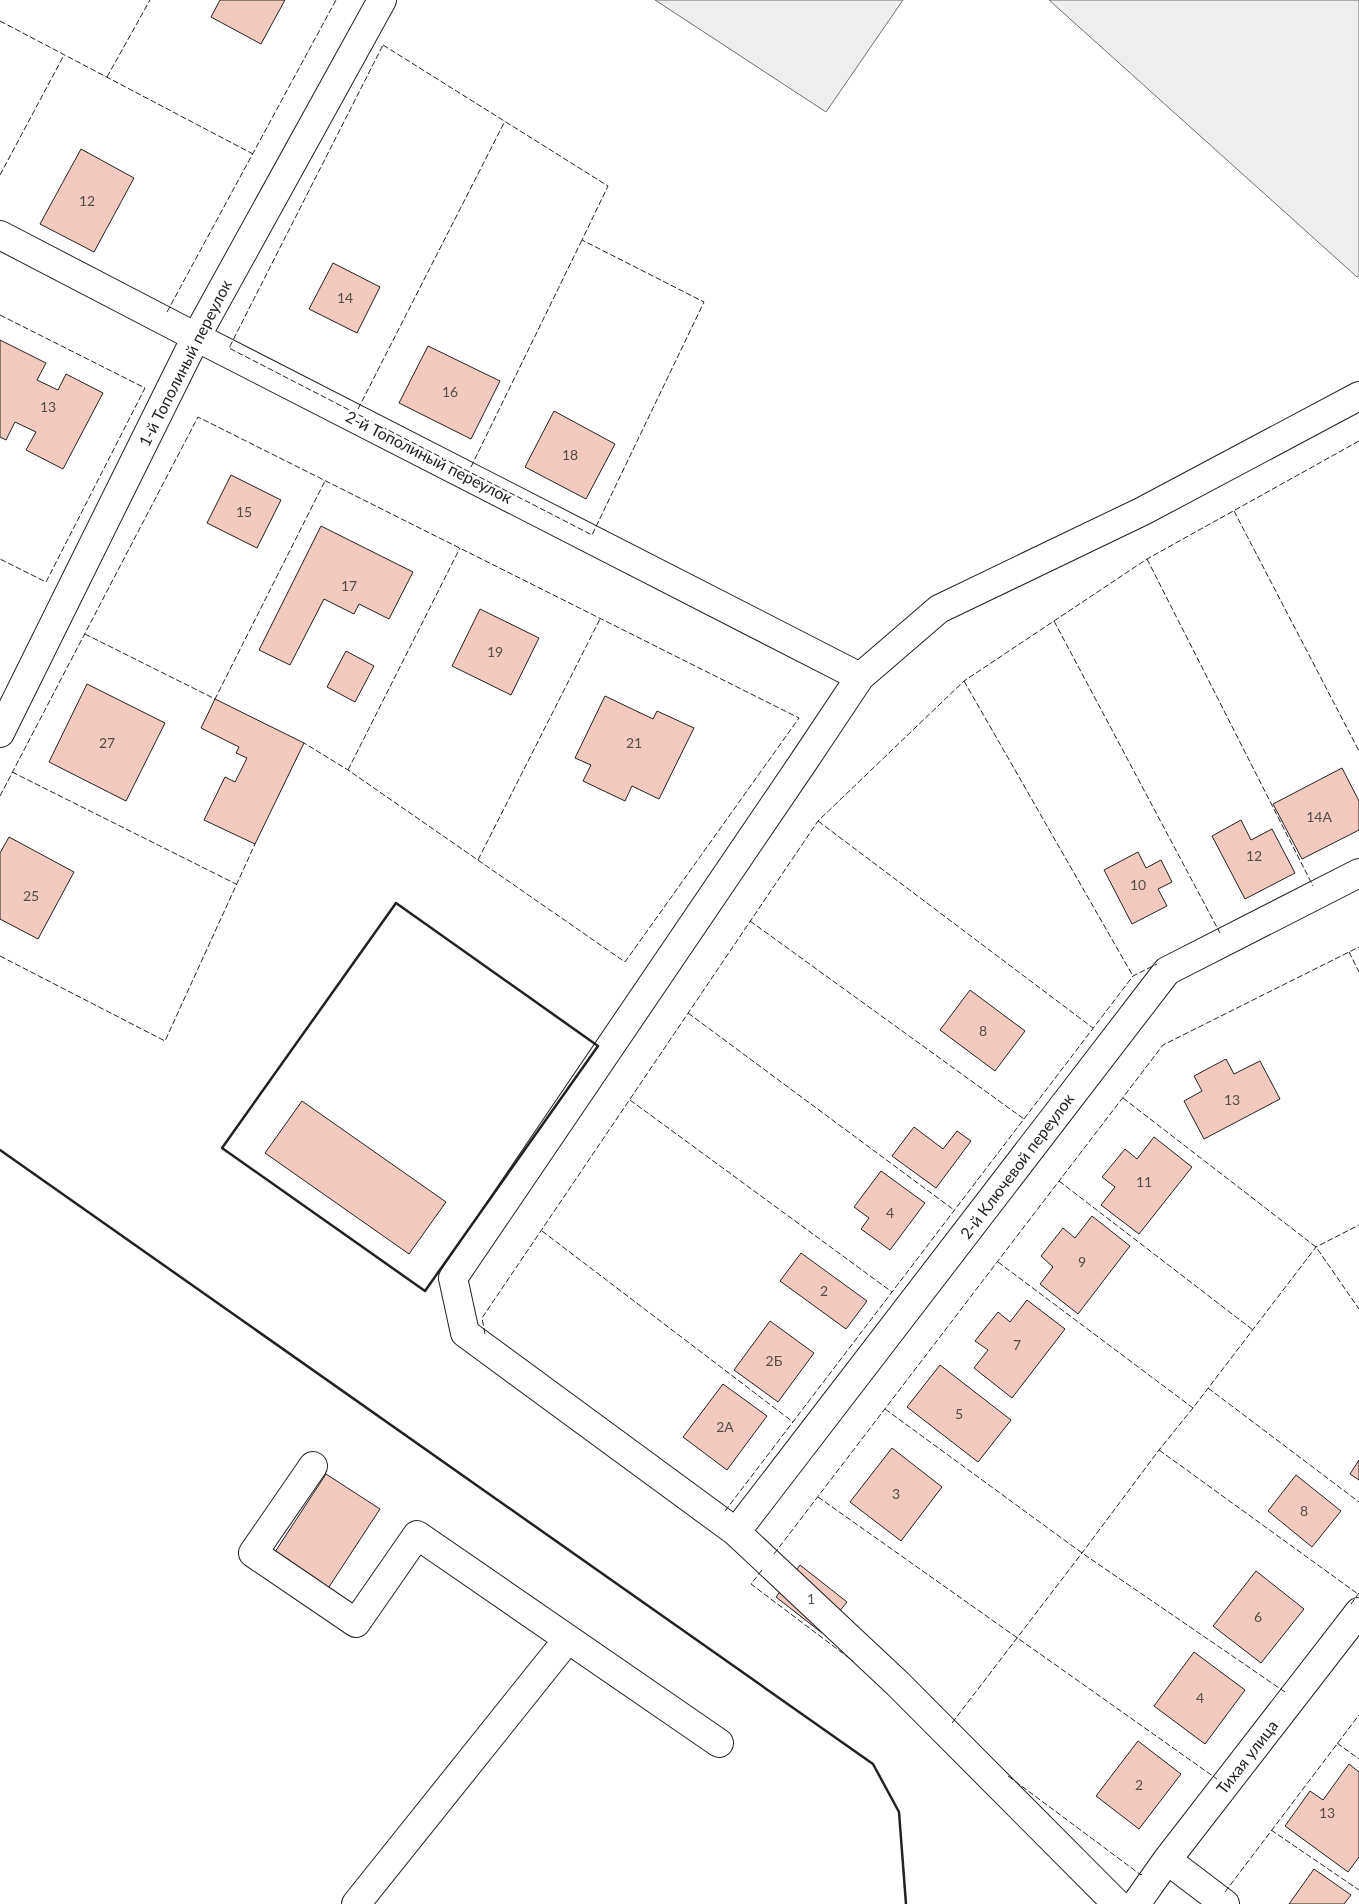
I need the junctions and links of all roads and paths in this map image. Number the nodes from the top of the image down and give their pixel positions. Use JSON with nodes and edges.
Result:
{"nodes":[{"id":1,"x":382,"y":0,"type":"edge"},
{"id":2,"x":0,"y":235,"type":"edge"},
{"id":3,"x":196,"y":338,"type":"junction"},
{"id":4,"x":1359,"y":396,"type":"edge"},
{"id":5,"x":860,"y":677,"type":"junction"},
{"id":6,"x":0,"y":733,"type":"edge"},
{"id":7,"x":1359,"y":873,"type":"edge"},
{"id":8,"x":312,"y":1466,"type":"dead end"},
{"id":9,"x":736,"y":1532,"type":"junction"},
{"id":10,"x":1359,"y":1612,"type":"edge"},
{"id":11,"x":568,"y":1639,"type":"junction"},
{"id":12,"x":719,"y":1743,"type":"dead end"},
{"id":13,"x":1167,"y":1860,"type":"junction"},
{"id":14,"x":356,"y":1904,"type":"edge"},
{"id":15,"x":1117,"y":1904,"type":"edge"},
{"id":16,"x":1136,"y":1904,"type":"edge"},
{"id":17,"x":1225,"y":1904,"type":"edge"}],
"edges":[{"from":1,"to":3,"type":"street","name":"1-й Тополиный переулок"},
{"from":2,"to":3,"type":"street","name":"2-й Тополиный переулок"},
{"from":3,"to":5,"type":"street","name":"2-й Тополиный переулок"},
{"from":3,"to":6,"type":"street","name":"1-й Тополиный переулок"},
{"from":4,"to":5,"type":"street"},
{"from":5,"to":9,"type":"street"},
{"from":7,"to":9,"type":"street","name":"2-й Ключевой переулок"},
{"from":8,"to":11,"type":"street"},
{"from":9,"to":15,"type":"street"},
{"from":10,"to":13,"type":"street","name":"Тихая улица"},
{"from":11,"to":12,"type":"street"},
{"from":11,"to":14,"type":"street"},
{"from":13,"to":16,"type":"street","name":"Тихая улица"},
{"from":13,"to":17,"type":"street"}]}
